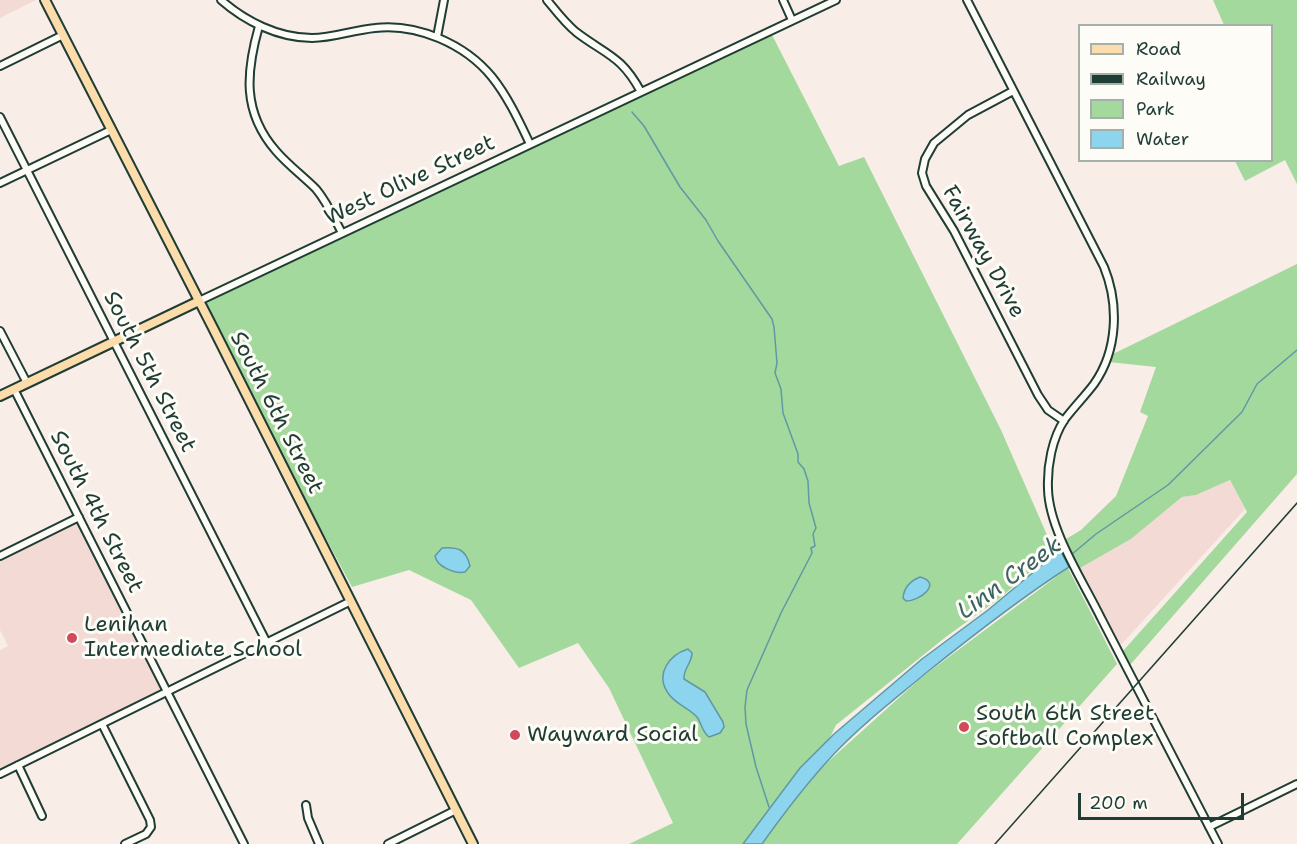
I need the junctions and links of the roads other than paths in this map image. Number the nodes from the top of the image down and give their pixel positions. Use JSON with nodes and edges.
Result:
{"nodes":[{"id":1,"x":45,"y":0,"type":"edge"},
{"id":2,"x":221,"y":0,"type":"edge"},
{"id":3,"x":444,"y":0,"type":"edge"},
{"id":4,"x":548,"y":0,"type":"edge"},
{"id":5,"x":783,"y":0,"type":"edge"},
{"id":6,"x":836,"y":0,"type":"edge"},
{"id":7,"x":968,"y":0,"type":"edge"},
{"id":8,"x":792,"y":20,"type":"junction"},
{"id":9,"x":259,"y":26,"type":"junction"},
{"id":10,"x":63,"y":35,"type":"junction"},
{"id":11,"x":437,"y":37,"type":"junction"},
{"id":12,"x":0,"y":66,"type":"edge"},
{"id":13,"x":1012,"y":91,"type":"junction"},
{"id":14,"x":641,"y":92,"type":"junction"},
{"id":15,"x":0,"y":117,"type":"edge"},
{"id":16,"x":111,"y":130,"type":"junction"},
{"id":17,"x":530,"y":144,"type":"junction"},
{"id":18,"x":27,"y":170,"type":"junction"},
{"id":19,"x":0,"y":183,"type":"edge"},
{"id":20,"x":342,"y":233,"type":"junction"},
{"id":21,"x":199,"y":301,"type":"junction"},
{"id":22,"x":0,"y":331,"type":"edge"},
{"id":23,"x":114,"y":342,"type":"junction"},
{"id":24,"x":27,"y":383,"type":"junction"},
{"id":25,"x":14,"y":389,"type":"junction"},
{"id":26,"x":0,"y":396,"type":"edge"},
{"id":27,"x":1064,"y":421,"type":"junction"},
{"id":28,"x":79,"y":517,"type":"junction"},
{"id":29,"x":0,"y":556,"type":"edge"},
{"id":30,"x":351,"y":601,"type":"junction"},
{"id":31,"x":267,"y":642,"type":"junction"},
{"id":32,"x":167,"y":692,"type":"junction"},
{"id":33,"x":102,"y":724,"type":"junction"},
{"id":34,"x":18,"y":765,"type":"junction"},
{"id":35,"x":0,"y":774,"type":"edge"},
{"id":36,"x":1297,"y":784,"type":"edge"},
{"id":37,"x":306,"y":805,"type":"dead end"},
{"id":38,"x":456,"y":810,"type":"junction"},
{"id":39,"x":42,"y":816,"type":"dead end"},
{"id":40,"x":1209,"y":827,"type":"junction"},
{"id":41,"x":125,"y":844,"type":"edge"},
{"id":42,"x":244,"y":844,"type":"edge"},
{"id":43,"x":319,"y":844,"type":"edge"},
{"id":44,"x":388,"y":844,"type":"edge"},
{"id":45,"x":472,"y":844,"type":"edge"},
{"id":46,"x":1218,"y":844,"type":"edge"}],
"edges":[{"from":1,"to":10,"type":"main road","name":"South 6th Street"},
{"from":2,"to":9,"type":"street"},
{"from":3,"to":11,"type":"street"},
{"from":4,"to":14,"type":"street"},
{"from":5,"to":8,"type":"street"},
{"from":6,"to":8,"type":"street","name":"West Olive Street"},
{"from":7,"to":13,"type":"street"},
{"from":8,"to":14,"type":"street","name":"West Olive Street"},
{"from":9,"to":11,"type":"street"},
{"from":9,"to":20,"type":"street"},
{"from":10,"to":12,"type":"street"},
{"from":10,"to":16,"type":"main road","name":"South 6th Street"},
{"from":11,"to":17,"type":"street"},
{"from":13,"to":27,"type":"street"},
{"from":13,"to":27,"type":"street","name":"Fairway Drive"},
{"from":14,"to":17,"type":"street","name":"West Olive Street"},
{"from":15,"to":18,"type":"street","name":"South 5th Street"},
{"from":16,"to":18,"type":"street"},
{"from":16,"to":21,"type":"main road","name":"South 6th Street"},
{"from":17,"to":20,"type":"street","name":"West Olive Street"},
{"from":18,"to":19,"type":"street"},
{"from":18,"to":23,"type":"street","name":"South 5th Street"},
{"from":20,"to":21,"type":"street","name":"West Olive Street"},
{"from":21,"to":23,"type":"main road","name":"West Olive Street"},
{"from":21,"to":30,"type":"main road","name":"South 6th Street"},
{"from":22,"to":24,"type":"street"},
{"from":23,"to":24,"type":"main road","name":"West Olive Street"},
{"from":23,"to":31,"type":"street","name":"South 5th Street"},
{"from":24,"to":25,"type":"main road","name":"West Olive Street"},
{"from":25,"to":26,"type":"main road","name":"West Olive Street"},
{"from":25,"to":28,"type":"street","name":"South 4th Street"},
{"from":27,"to":40,"type":"street"},
{"from":28,"to":29,"type":"street"},
{"from":28,"to":32,"type":"street","name":"South 4th Street"},
{"from":30,"to":31,"type":"street"},
{"from":30,"to":38,"type":"main road","name":"South 6th Street"},
{"from":31,"to":32,"type":"street"},
{"from":32,"to":33,"type":"street"},
{"from":32,"to":42,"type":"street","name":"South 4th Street"},
{"from":33,"to":34,"type":"street"},
{"from":33,"to":41,"type":"street"},
{"from":34,"to":35,"type":"street"},
{"from":34,"to":39,"type":"street"},
{"from":36,"to":40,"type":"street"},
{"from":37,"to":43,"type":"street"},
{"from":38,"to":44,"type":"street"},
{"from":38,"to":45,"type":"main road","name":"South 6th Street"},
{"from":40,"to":46,"type":"street"}]}
